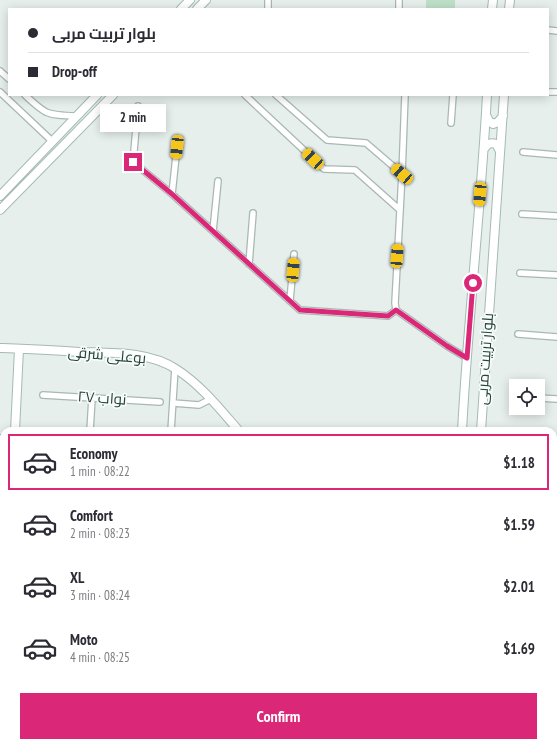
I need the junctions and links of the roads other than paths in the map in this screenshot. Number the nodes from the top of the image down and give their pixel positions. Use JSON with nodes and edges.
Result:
{"nodes":[{"id":1,"x":190,"y":0,"type":"edge"},
{"id":2,"x":206,"y":0,"type":"edge"},
{"id":3,"x":182,"y":8,"type":"edge"},
{"id":4,"x":198,"y":8,"type":"edge"},
{"id":5,"x":0,"y":71,"type":"edge"},
{"id":6,"x":8,"y":78,"type":"edge"},
{"id":7,"x":0,"y":92,"type":"edge"},
{"id":8,"x":26,"y":96,"type":"edge"},
{"id":9,"x":96,"y":96,"type":"edge"},
{"id":10,"x":112,"y":96,"type":"edge"},
{"id":11,"x":246,"y":96,"type":"edge"},
{"id":12,"x":277,"y":96,"type":"edge"},
{"id":13,"x":405,"y":96,"type":"edge"},
{"id":14,"x":453,"y":96,"type":"edge"},
{"id":15,"x":487,"y":96,"type":"edge"},
{"id":16,"x":504,"y":96,"type":"edge"},
{"id":17,"x":138,"y":106,"type":"dead end"},
{"id":18,"x":486,"y":114,"type":"junction"},
{"id":19,"x":76,"y":116,"type":"junction"},
{"id":20,"x":503,"y":116,"type":"junction"},
{"id":21,"x":451,"y":123,"type":"dead end"},
{"id":22,"x":53,"y":142,"type":"junction"},
{"id":23,"x":177,"y":147,"type":"dead end"},
{"id":24,"x":484,"y":149,"type":"junction"},
{"id":25,"x":500,"y":152,"type":"junction"},
{"id":26,"x":523,"y":152,"type":"dead end"},
{"id":27,"x":557,"y":155,"type":"edge"},
{"id":28,"x":402,"y":174,"type":"junction"},
{"id":29,"x":218,"y":181,"type":"dead end"},
{"id":30,"x":172,"y":194,"type":"junction"},
{"id":31,"x":0,"y":196,"type":"edge"},
{"id":32,"x":0,"y":210,"type":"edge"},
{"id":33,"x":400,"y":210,"type":"junction"},
{"id":34,"x":253,"y":213,"type":"dead end"},
{"id":35,"x":522,"y":214,"type":"dead end"},
{"id":36,"x":557,"y":216,"type":"edge"},
{"id":37,"x":213,"y":231,"type":"junction"},
{"id":38,"x":294,"y":254,"type":"dead end"},
{"id":39,"x":250,"y":264,"type":"junction"},
{"id":40,"x":520,"y":273,"type":"dead end"},
{"id":41,"x":557,"y":275,"type":"edge"},
{"id":42,"x":290,"y":301,"type":"junction"},
{"id":43,"x":396,"y":310,"type":"junction"},
{"id":44,"x":518,"y":334,"type":"dead end"},
{"id":45,"x":557,"y":337,"type":"edge"},
{"id":46,"x":0,"y":348,"type":"edge"},
{"id":47,"x":19,"y":349,"type":"junction"},
{"id":48,"x":467,"y":358,"type":"junction"},
{"id":49,"x":175,"y":368,"type":"junction"},
{"id":50,"x":43,"y":395,"type":"dead end"},
{"id":51,"x":92,"y":398,"type":"junction"},
{"id":52,"x":545,"y":398,"type":"edge"},
{"id":53,"x":211,"y":399,"type":"junction"},
{"id":54,"x":557,"y":399,"type":"edge"},
{"id":55,"x":160,"y":402,"type":"dead end"},
{"id":56,"x":173,"y":403,"type":"junction"},
{"id":57,"x":15,"y":427,"type":"edge"},
{"id":58,"x":90,"y":427,"type":"edge"},
{"id":59,"x":171,"y":427,"type":"edge"},
{"id":60,"x":236,"y":427,"type":"edge"},
{"id":61,"x":462,"y":427,"type":"edge"},
{"id":62,"x":481,"y":427,"type":"edge"}],
"edges":[{"from":1,"to":3,"type":"main road"},
{"from":2,"to":4,"type":"main road"},
{"from":5,"to":6,"type":"street"},
{"from":7,"to":22,"type":"street"},
{"from":8,"to":19,"type":"street"},
{"from":9,"to":19,"type":"main road"},
{"from":10,"to":32,"type":"main road"},
{"from":11,"to":33,"type":"street"},
{"from":12,"to":28,"type":"street"},
{"from":13,"to":28,"type":"street"},
{"from":14,"to":21,"type":"street"},
{"from":15,"to":18,"type":"main road","name":"بلوار تربیت مربی"},
{"from":16,"to":20,"type":"main road","name":"بلوار تربیت مربی"},
{"from":17,"to":30,"type":"street"},
{"from":18,"to":20,"type":"main road"},
{"from":18,"to":24,"type":"main road","name":"بلوار تربیت مربی"},
{"from":19,"to":22,"type":"main road"},
{"from":20,"to":25,"type":"main road","name":"بلوار تربیت مربی"},
{"from":22,"to":31,"type":"main road"},
{"from":23,"to":30,"type":"street"},
{"from":24,"to":25,"type":"main road"},
{"from":24,"to":48,"type":"main road","name":"بلوار تربیت مربی"},
{"from":25,"to":62,"type":"main road","name":"بلوار تربیت مربی"},
{"from":26,"to":27,"type":"street"},
{"from":28,"to":33,"type":"street"},
{"from":29,"to":37,"type":"street"},
{"from":30,"to":37,"type":"street"},
{"from":33,"to":43,"type":"street"},
{"from":34,"to":39,"type":"street"},
{"from":35,"to":36,"type":"street"},
{"from":37,"to":39,"type":"street"},
{"from":38,"to":42,"type":"street"},
{"from":39,"to":42,"type":"street"},
{"from":40,"to":41,"type":"street"},
{"from":42,"to":43,"type":"street"},
{"from":43,"to":48,"type":"street"},
{"from":44,"to":45,"type":"street"},
{"from":46,"to":47,"type":"main road","name":"بوعلی شرقی"},
{"from":47,"to":49,"type":"main road","name":"بوعلی شرقی"},
{"from":47,"to":57,"type":"main road"},
{"from":48,"to":61,"type":"main road","name":"بلوار تربیت مربی"},
{"from":49,"to":53,"type":"main road","name":"بوعلی شرقی"},
{"from":49,"to":56,"type":"street"},
{"from":50,"to":51,"type":"street","name":"نواب ۲۷"},
{"from":51,"to":55,"type":"street","name":"نواب ۲۷"},
{"from":51,"to":58,"type":"street"},
{"from":52,"to":54,"type":"street"},
{"from":53,"to":56,"type":"street"},
{"from":53,"to":60,"type":"main road","name":"بوعلی شرقی"},
{"from":56,"to":59,"type":"street"}]}
